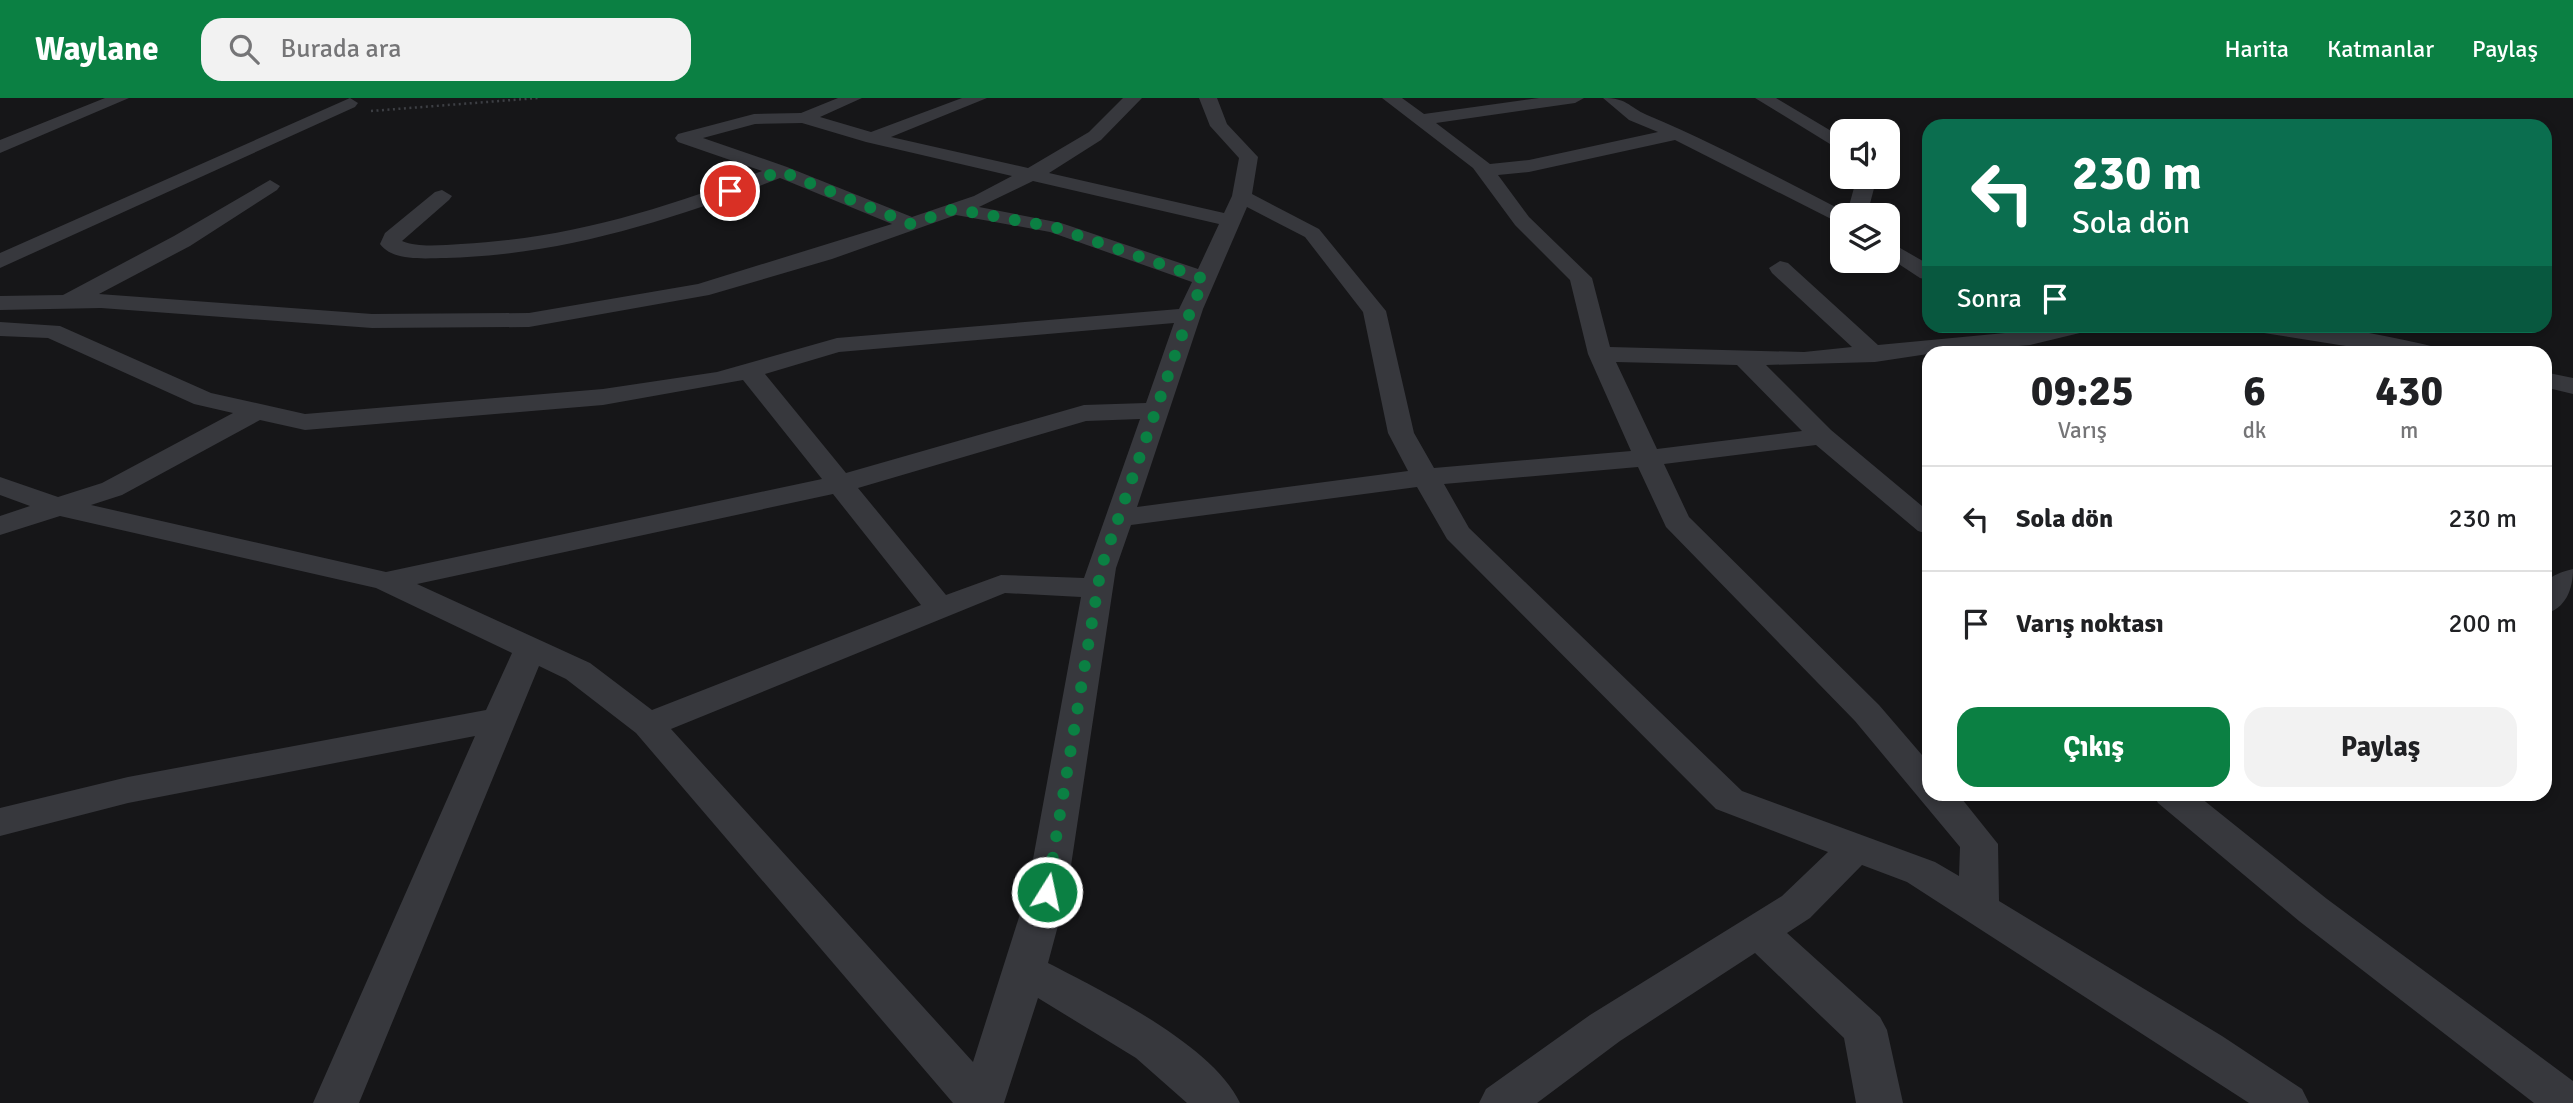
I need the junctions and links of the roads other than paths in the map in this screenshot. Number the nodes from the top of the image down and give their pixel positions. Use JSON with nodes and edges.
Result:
{"nodes":[{"id":1,"x":121,"y":98,"type":"edge"},
{"id":2,"x":329,"y":98,"type":"edge"},
{"id":3,"x":853,"y":98,"type":"edge"},
{"id":4,"x":978,"y":98,"type":"edge"},
{"id":5,"x":1133,"y":98,"type":"edge"},
{"id":6,"x":1208,"y":98,"type":"edge"},
{"id":7,"x":1391,"y":98,"type":"edge"},
{"id":8,"x":1575,"y":98,"type":"edge"},
{"id":9,"x":1612,"y":98,"type":"edge"},
{"id":10,"x":1763,"y":98,"type":"edge"},
{"id":11,"x":803,"y":118,"type":"junction"},
{"id":12,"x":1421,"y":120,"type":"junction"},
{"id":13,"x":1676,"y":134,"type":"junction"},
{"id":14,"x":872,"y":138,"type":"junction"},
{"id":15,"x":1830,"y":138,"type":"edge"},
{"id":16,"x":0,"y":146,"type":"edge"},
{"id":17,"x":1484,"y":170,"type":"junction"},
{"id":18,"x":780,"y":171,"type":"junction"},
{"id":19,"x":1029,"y":175,"type":"junction"},
{"id":20,"x":270,"y":186,"type":"dead end"},
{"id":21,"x":442,"y":196,"type":"dead end"},
{"id":22,"x":954,"y":209,"type":"junction"},
{"id":23,"x":1237,"y":209,"type":"junction"},
{"id":24,"x":1830,"y":212,"type":"edge"},
{"id":25,"x":911,"y":224,"type":"junction"},
{"id":26,"x":1900,"y":255,"type":"edge"},
{"id":27,"x":0,"y":261,"type":"edge"},
{"id":28,"x":1780,"y":268,"type":"dead end"},
{"id":29,"x":1922,"y":269,"type":"edge"},
{"id":30,"x":1204,"y":279,"type":"junction"},
{"id":31,"x":66,"y":302,"type":"junction"},
{"id":32,"x":0,"y":303,"type":"edge"},
{"id":33,"x":1189,"y":315,"type":"junction"},
{"id":34,"x":0,"y":330,"type":"edge"},
{"id":35,"x":2014,"y":333,"type":"edge"},
{"id":36,"x":2316,"y":333,"type":"edge"},
{"id":37,"x":1932,"y":346,"type":"edge"},
{"id":38,"x":2395,"y":346,"type":"edge"},
{"id":39,"x":1922,"y":348,"type":"edge"},
{"id":40,"x":1600,"y":354,"type":"junction"},
{"id":41,"x":1875,"y":355,"type":"junction"},
{"id":42,"x":1742,"y":356,"type":"junction"},
{"id":43,"x":749,"y":371,"type":"junction"},
{"id":44,"x":2552,"y":381,"type":"edge"},
{"id":45,"x":2573,"y":386,"type":"edge"},
{"id":46,"x":1156,"y":410,"type":"junction"},
{"id":47,"x":257,"y":411,"type":"junction"},
{"id":48,"x":1822,"y":436,"type":"junction"},
{"id":49,"x":1648,"y":458,"type":"junction"},
{"id":50,"x":1426,"y":477,"type":"junction"},
{"id":51,"x":840,"y":484,"type":"junction"},
{"id":52,"x":0,"y":485,"type":"edge"},
{"id":53,"x":55,"y":506,"type":"junction"},
{"id":54,"x":1118,"y":518,"type":"junction"},
{"id":55,"x":1922,"y":519,"type":"edge"},
{"id":56,"x":0,"y":526,"type":"edge"},
{"id":57,"x":2573,"y":578,"type":"edge"},
{"id":58,"x":386,"y":581,"type":"junction"},
{"id":59,"x":1097,"y":587,"type":"junction"},
{"id":60,"x":2552,"y":595,"type":"edge"},
{"id":61,"x":940,"y":608,"type":"junction"},
{"id":62,"x":530,"y":649,"type":"junction"},
{"id":63,"x":497,"y":720,"type":"junction"},
{"id":64,"x":648,"y":725,"type":"junction"},
{"id":65,"x":1922,"y":778,"type":"edge"},
{"id":66,"x":1942,"y":801,"type":"edge"},
{"id":67,"x":2180,"y":801,"type":"edge"},
{"id":68,"x":0,"y":822,"type":"edge"},
{"id":69,"x":1857,"y":847,"type":"junction"},
{"id":70,"x":1979,"y":907,"type":"junction"},
{"id":71,"x":1758,"y":931,"type":"junction"},
{"id":72,"x":1026,"y":971,"type":"junction"},
{"id":73,"x":337,"y":1103,"type":"edge"},
{"id":74,"x":981,"y":1103,"type":"edge"},
{"id":75,"x":1217,"y":1103,"type":"edge"},
{"id":76,"x":1502,"y":1103,"type":"edge"},
{"id":77,"x":1880,"y":1103,"type":"edge"},
{"id":78,"x":2286,"y":1103,"type":"edge"},
{"id":79,"x":2568,"y":1103,"type":"edge"}],
"edges":[{"from":1,"to":16,"type":"street"},
{"from":2,"to":27,"type":"street"},
{"from":3,"to":11,"type":"street"},
{"from":4,"to":14,"type":"street"},
{"from":5,"to":19,"type":"street"},
{"from":6,"to":23,"type":"street"},
{"from":7,"to":12,"type":"street"},
{"from":8,"to":12,"type":"street"},
{"from":9,"to":13,"type":"street"},
{"from":10,"to":15,"type":"street"},
{"from":11,"to":14,"type":"street"},
{"from":11,"to":18,"type":"street"},
{"from":12,"to":17,"type":"street"},
{"from":13,"to":17,"type":"street"},
{"from":13,"to":24,"type":"street"},
{"from":14,"to":19,"type":"street"},
{"from":17,"to":40,"type":"street"},
{"from":18,"to":21,"type":"street"},
{"from":18,"to":25,"type":"street"},
{"from":19,"to":22,"type":"street"},
{"from":19,"to":23,"type":"street"},
{"from":20,"to":31,"type":"street"},
{"from":22,"to":25,"type":"street"},
{"from":22,"to":30,"type":"street"},
{"from":23,"to":30,"type":"street"},
{"from":23,"to":50,"type":"street"},
{"from":25,"to":31,"type":"street"},
{"from":26,"to":29,"type":"street"},
{"from":28,"to":41,"type":"street"},
{"from":30,"to":33,"type":"street"},
{"from":31,"to":32,"type":"street"},
{"from":33,"to":43,"type":"street"},
{"from":33,"to":46,"type":"street"},
{"from":34,"to":47,"type":"street"},
{"from":35,"to":37,"type":"street"},
{"from":36,"to":38,"type":"street"},
{"from":39,"to":41,"type":"street"},
{"from":40,"to":42,"type":"street"},
{"from":40,"to":49,"type":"street"},
{"from":41,"to":42,"type":"street"},
{"from":42,"to":48,"type":"street"},
{"from":43,"to":47,"type":"street"},
{"from":43,"to":51,"type":"street"},
{"from":44,"to":45,"type":"street"},
{"from":46,"to":51,"type":"street"},
{"from":46,"to":54,"type":"street"},
{"from":47,"to":53,"type":"street"},
{"from":48,"to":49,"type":"street"},
{"from":48,"to":55,"type":"street"},
{"from":49,"to":50,"type":"street"},
{"from":49,"to":65,"type":"street"},
{"from":50,"to":54,"type":"street"},
{"from":50,"to":69,"type":"street"},
{"from":51,"to":58,"type":"street"},
{"from":51,"to":61,"type":"street"},
{"from":52,"to":53,"type":"street"},
{"from":53,"to":56,"type":"street"},
{"from":53,"to":58,"type":"street"},
{"from":54,"to":59,"type":"street"},
{"from":57,"to":60,"type":"street"},
{"from":58,"to":62,"type":"street"},
{"from":59,"to":61,"type":"street"},
{"from":59,"to":72,"type":"street"},
{"from":61,"to":64,"type":"street"},
{"from":62,"to":63,"type":"street"},
{"from":62,"to":64,"type":"street"},
{"from":63,"to":68,"type":"street"},
{"from":63,"to":73,"type":"street"},
{"from":64,"to":74,"type":"street"},
{"from":66,"to":70,"type":"street"},
{"from":67,"to":79,"type":"street"},
{"from":69,"to":70,"type":"street"},
{"from":69,"to":71,"type":"street"},
{"from":70,"to":78,"type":"street"},
{"from":71,"to":76,"type":"street"},
{"from":71,"to":77,"type":"street"},
{"from":72,"to":74,"type":"street"},
{"from":72,"to":75,"type":"street"}]}
